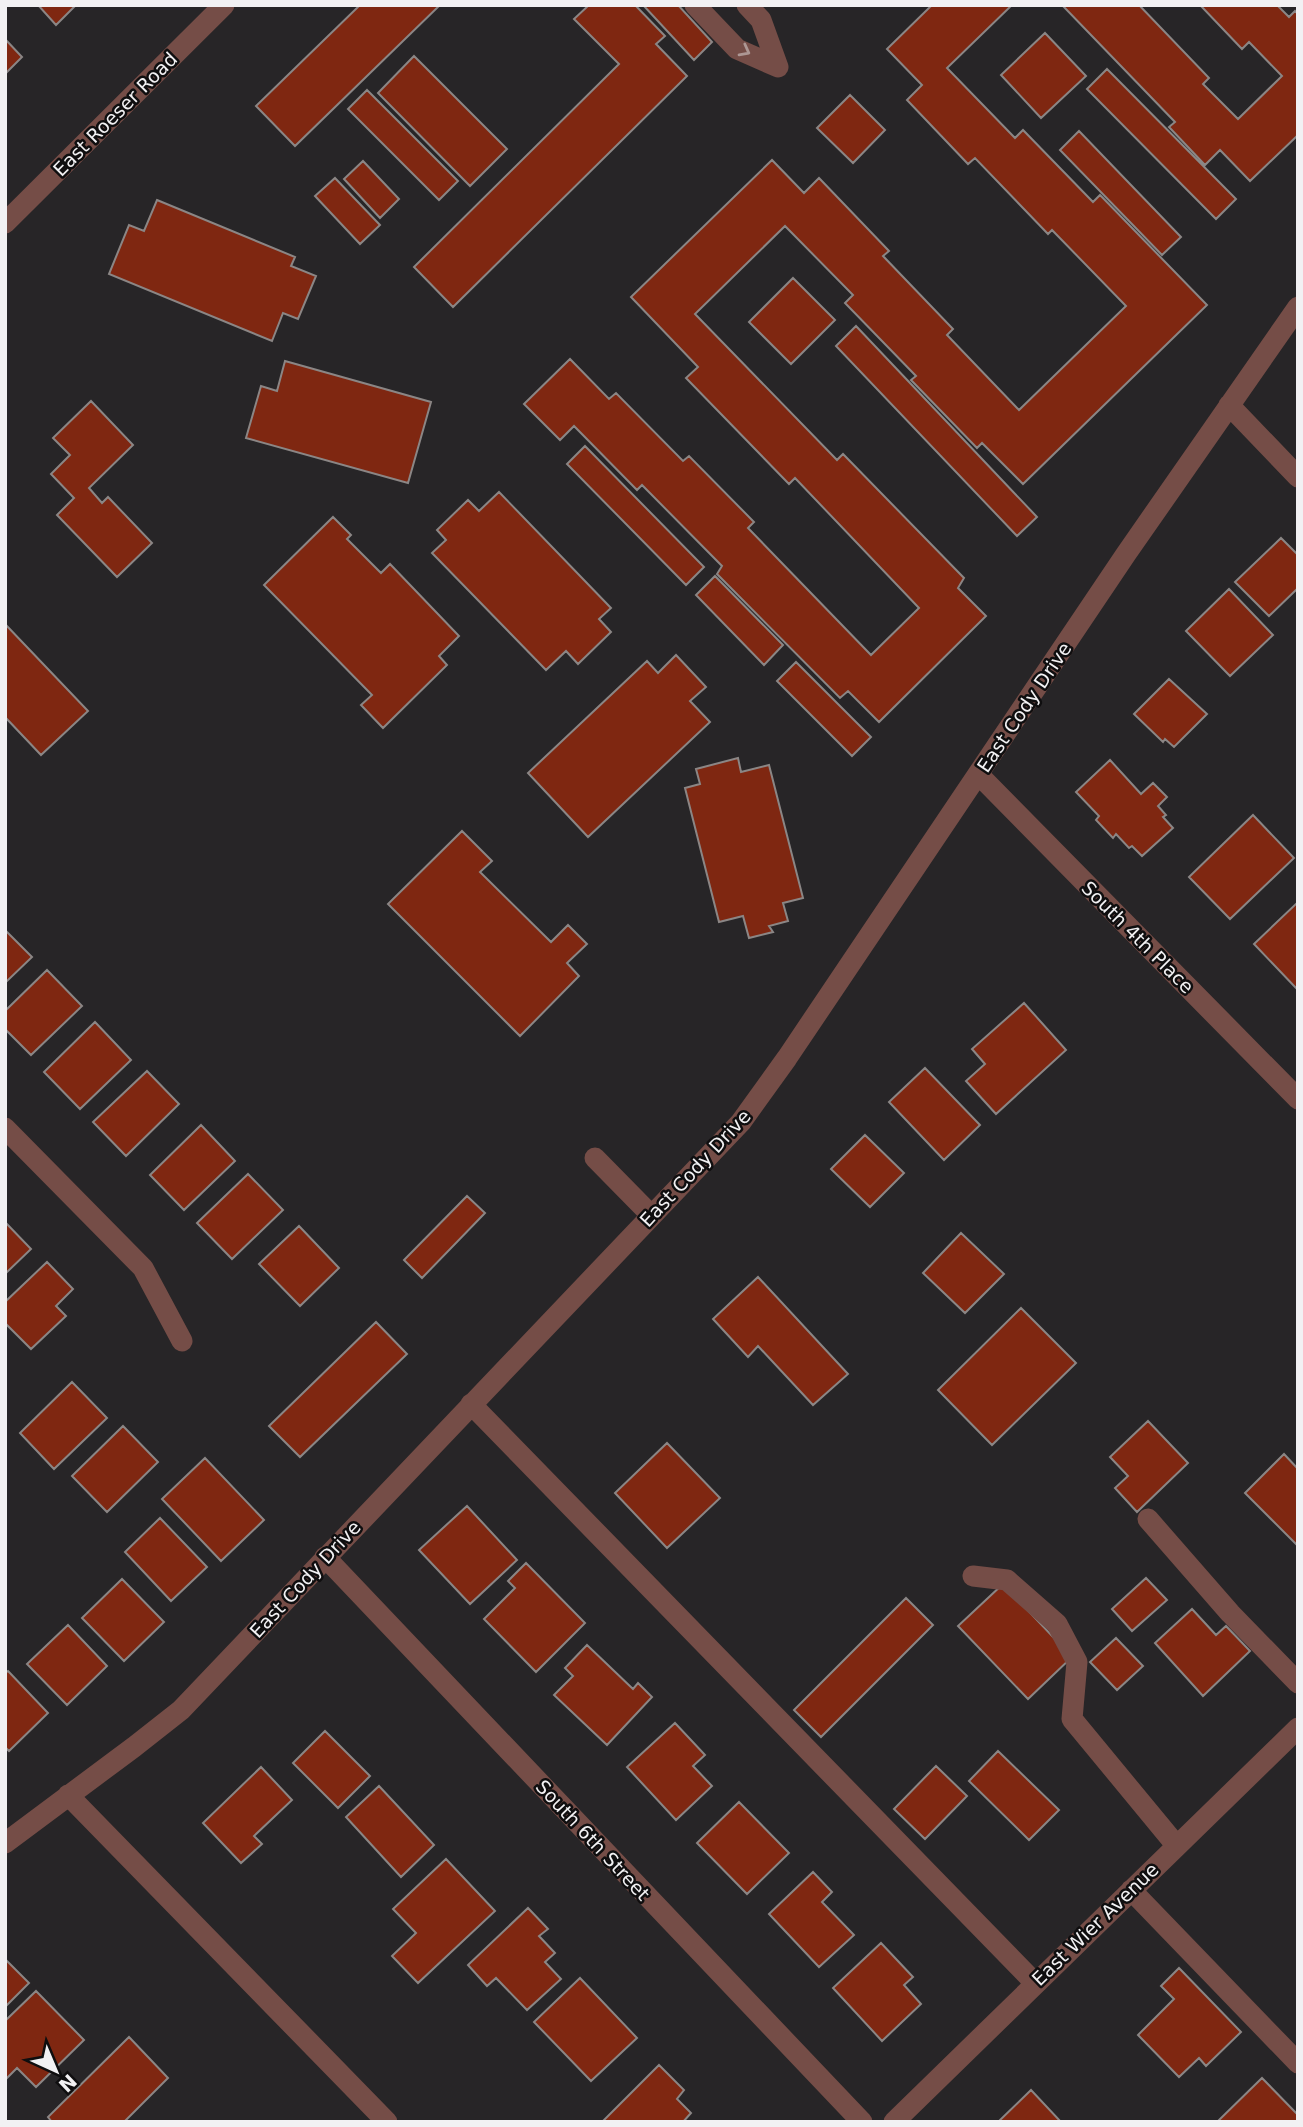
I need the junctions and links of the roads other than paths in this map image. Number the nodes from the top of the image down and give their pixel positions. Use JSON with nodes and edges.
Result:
{"nodes":[{"id":1,"x":224,"y":5,"type":"edge"},
{"id":2,"x":695,"y":5,"type":"edge"},
{"id":3,"x":747,"y":5,"type":"edge"},
{"id":4,"x":5,"y":223,"type":"edge"},
{"id":5,"x":1298,"y":307,"type":"edge"},
{"id":6,"x":1229,"y":405,"type":"junction"},
{"id":7,"x":1298,"y":477,"type":"edge"},
{"id":8,"x":978,"y":774,"type":"junction"},
{"id":9,"x":1298,"y":1099,"type":"edge"},
{"id":10,"x":5,"y":1128,"type":"edge"},
{"id":11,"x":595,"y":1158,"type":"dead end"},
{"id":12,"x":651,"y":1215,"type":"junction"},
{"id":13,"x":182,"y":1341,"type":"dead end"},
{"id":14,"x":471,"y":1404,"type":"junction"},
{"id":15,"x":1149,"y":1519,"type":"dead end"},
{"id":16,"x":326,"y":1557,"type":"junction"},
{"id":17,"x":973,"y":1576,"type":"dead end"},
{"id":18,"x":1298,"y":1683,"type":"edge"},
{"id":19,"x":1298,"y":1728,"type":"edge"},
{"id":20,"x":68,"y":1795,"type":"junction"},
{"id":21,"x":5,"y":1843,"type":"edge"},
{"id":22,"x":1176,"y":1845,"type":"junction"},
{"id":23,"x":1131,"y":1890,"type":"junction"},
{"id":24,"x":1035,"y":1983,"type":"junction"},
{"id":25,"x":1298,"y":2063,"type":"edge"},
{"id":26,"x":387,"y":2122,"type":"edge"},
{"id":27,"x":862,"y":2122,"type":"edge"},
{"id":28,"x":894,"y":2122,"type":"edge"}],
"edges":[{"from":1,"to":4,"type":"street","name":"East Roeser Road"},
{"from":2,"to":3,"type":"street","one_way":true},
{"from":5,"to":6,"type":"street","name":"East Cody Drive"},
{"from":6,"to":7,"type":"street"},
{"from":6,"to":8,"type":"street","name":"East Cody Drive"},
{"from":8,"to":9,"type":"street","name":"South 4th Place"},
{"from":8,"to":12,"type":"street","name":"East Cody Drive"},
{"from":10,"to":13,"type":"street"},
{"from":11,"to":12,"type":"street"},
{"from":12,"to":14,"type":"street","name":"East Cody Drive"},
{"from":14,"to":16,"type":"street","name":"East Cody Drive"},
{"from":14,"to":24,"type":"street"},
{"from":15,"to":18,"type":"street"},
{"from":16,"to":20,"type":"street","name":"East Cody Drive"},
{"from":16,"to":27,"type":"street","name":"South 6th Street"},
{"from":17,"to":22,"type":"street"},
{"from":19,"to":22,"type":"street","name":"East Wier Avenue"},
{"from":20,"to":21,"type":"street","name":"East Cody Drive"},
{"from":20,"to":26,"type":"street"},
{"from":22,"to":23,"type":"street","name":"East Wier Avenue"},
{"from":23,"to":24,"type":"street","name":"East Wier Avenue"},
{"from":23,"to":25,"type":"street"},
{"from":24,"to":28,"type":"street","name":"East Wier Avenue"}]}
